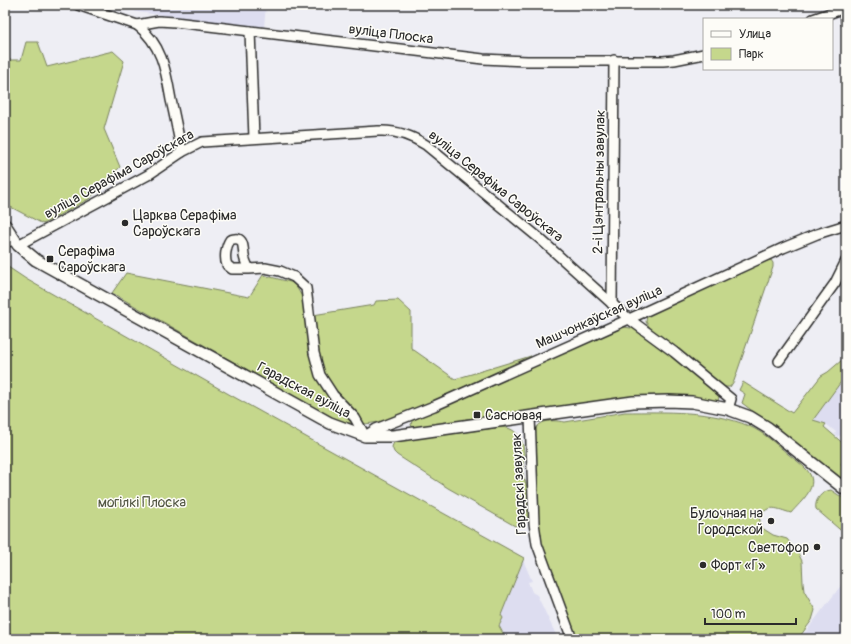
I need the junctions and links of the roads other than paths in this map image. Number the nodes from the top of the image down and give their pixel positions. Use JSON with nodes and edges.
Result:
{"nodes":[{"id":1,"x":78,"y":5,"type":"edge"},
{"id":2,"x":845,"y":7,"type":"edge"},
{"id":3,"x":816,"y":18,"type":"edge"},
{"id":4,"x":846,"y":22,"type":"edge"},
{"id":5,"x":137,"y":25,"type":"junction"},
{"id":6,"x":250,"y":31,"type":"junction"},
{"id":7,"x":703,"y":54,"type":"edge"},
{"id":8,"x":614,"y":60,"type":"junction"},
{"id":9,"x":254,"y":138,"type":"junction"},
{"id":10,"x":182,"y":152,"type":"junction"},
{"id":11,"x":5,"y":225,"type":"edge"},
{"id":12,"x":846,"y":225,"type":"edge"},
{"id":13,"x":12,"y":243,"type":"edge"},
{"id":14,"x":846,"y":261,"type":"edge"},
{"id":15,"x":249,"y":269,"type":"dead end"},
{"id":16,"x":612,"y":304,"type":"junction"},
{"id":17,"x":629,"y":319,"type":"junction"},
{"id":18,"x":779,"y":361,"type":"dead end"},
{"id":19,"x":728,"y":409,"type":"junction"},
{"id":20,"x":530,"y":417,"type":"junction"},
{"id":21,"x":365,"y":436,"type":"junction"},
{"id":22,"x":846,"y":490,"type":"edge"},
{"id":23,"x":572,"y":639,"type":"edge"}],
"edges":[{"from":1,"to":5,"type":"street","name":"вуліца Плоска"},
{"from":2,"to":3,"type":"street"},
{"from":2,"to":4,"type":"street"},
{"from":5,"to":6,"type":"street","name":"вуліца Плоска"},
{"from":5,"to":10,"type":"street"},
{"from":6,"to":8,"type":"street","name":"вуліца Плоска"},
{"from":6,"to":9,"type":"street"},
{"from":7,"to":8,"type":"street","name":"вуліца Плоска"},
{"from":8,"to":16,"type":"street","name":"2-і Цэнтральны завулак"},
{"from":9,"to":10,"type":"street","name":"вуліца Серафіма Сароўскага"},
{"from":9,"to":16,"type":"street","name":"вуліца Серафіма Сароўскага"},
{"from":10,"to":13,"type":"street","name":"вуліца Серафіма Сароўскага"},
{"from":11,"to":13,"type":"main road","name":"Гарадская вуліца"},
{"from":12,"to":17,"type":"street","name":"Машчонкаўская вуліца"},
{"from":13,"to":21,"type":"main road","name":"Гарадская вуліца"},
{"from":14,"to":18,"type":"street"},
{"from":15,"to":21,"type":"street"},
{"from":16,"to":17,"type":"street","name":"вуліца Серафіма Сароўскага"},
{"from":17,"to":19,"type":"street","name":"вуліца Серафіма Сароўскага"},
{"from":17,"to":21,"type":"street","name":"Машчонкаўская вуліца"},
{"from":19,"to":20,"type":"main road","name":"Гарадская вуліца"},
{"from":19,"to":22,"type":"main road","name":"Гарадская вуліца"},
{"from":20,"to":21,"type":"main road","name":"Гарадская вуліца"},
{"from":20,"to":23,"type":"street","name":"Гарадскі завулак"}]}
